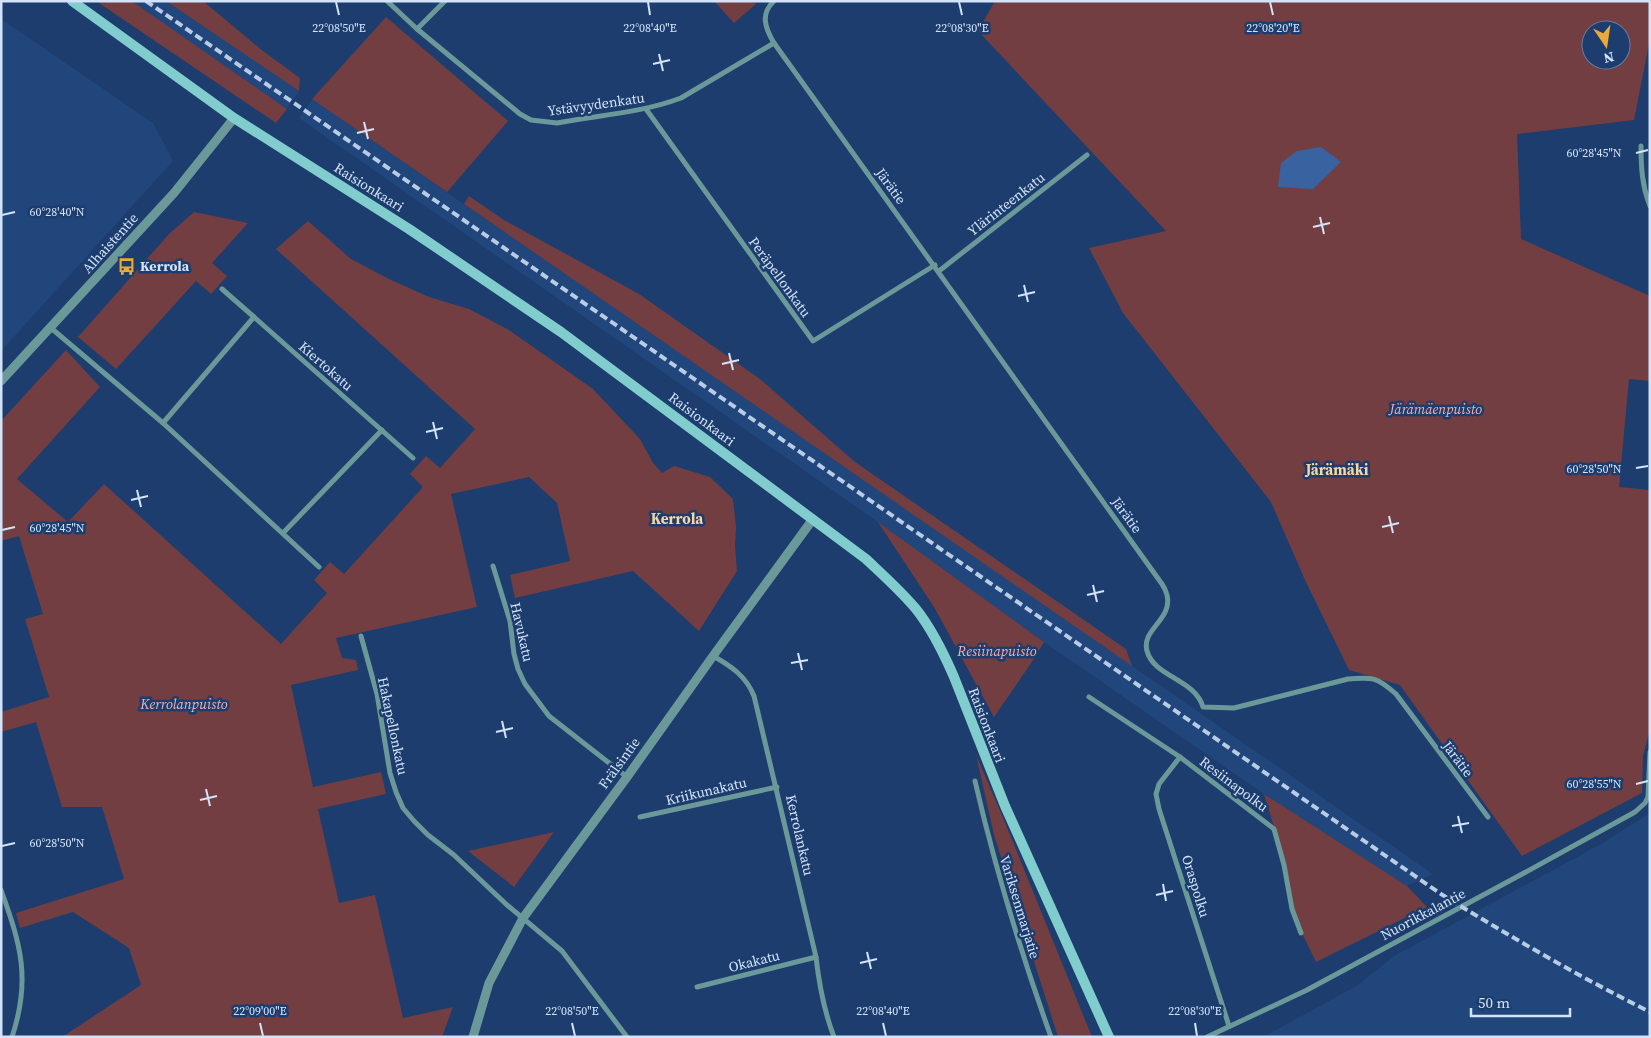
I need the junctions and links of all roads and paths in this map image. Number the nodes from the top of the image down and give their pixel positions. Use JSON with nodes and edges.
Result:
{"nodes":[{"id":1,"x":72,"y":1,"type":"edge"},
{"id":2,"x":387,"y":1,"type":"edge"},
{"id":3,"x":445,"y":1,"type":"edge"},
{"id":4,"x":774,"y":1,"type":"edge"},
{"id":5,"x":417,"y":29,"type":"junction"},
{"id":6,"x":774,"y":43,"type":"junction"},
{"id":7,"x":646,"y":109,"type":"junction"},
{"id":8,"x":238,"y":120,"type":"junction"},
{"id":9,"x":1641,"y":146,"type":"dead end"},
{"id":10,"x":1087,"y":155,"type":"dead end"},
{"id":11,"x":1650,"y":206,"type":"edge"},
{"id":12,"x":935,"y":265,"type":"junction"},
{"id":13,"x":938,"y":271,"type":"junction"},
{"id":14,"x":222,"y":289,"type":"dead end"},
{"id":15,"x":254,"y":317,"type":"junction"},
{"id":16,"x":51,"y":328,"type":"junction"},
{"id":17,"x":1,"y":381,"type":"edge"},
{"id":18,"x":162,"y":423,"type":"junction"},
{"id":19,"x":382,"y":430,"type":"junction"},
{"id":20,"x":413,"y":458,"type":"dead end"},
{"id":21,"x":813,"y":519,"type":"junction"},
{"id":22,"x":283,"y":533,"type":"junction"},
{"id":23,"x":493,"y":566,"type":"dead end"},
{"id":24,"x":319,"y":567,"type":"dead end"},
{"id":25,"x":361,"y":636,"type":"dead end"},
{"id":26,"x":713,"y":656,"type":"junction"},
{"id":27,"x":1090,"y":697,"type":"dead end"},
{"id":28,"x":1650,"y":752,"type":"edge"},
{"id":29,"x":1180,"y":757,"type":"junction"},
{"id":30,"x":627,"y":777,"type":"junction"},
{"id":31,"x":975,"y":781,"type":"dead end"},
{"id":32,"x":777,"y":786,"type":"junction"},
{"id":33,"x":640,"y":817,"type":"dead end"},
{"id":34,"x":1488,"y":817,"type":"dead end"},
{"id":35,"x":1,"y":890,"type":"edge"},
{"id":36,"x":523,"y":918,"type":"junction"},
{"id":37,"x":1301,"y":934,"type":"dead end"},
{"id":38,"x":816,"y":957,"type":"junction"},
{"id":39,"x":697,"y":987,"type":"dead end"},
{"id":40,"x":1229,"y":1026,"type":"junction"},
{"id":41,"x":12,"y":1037,"type":"edge"},
{"id":42,"x":473,"y":1037,"type":"edge"},
{"id":43,"x":627,"y":1037,"type":"edge"},
{"id":44,"x":834,"y":1037,"type":"edge"},
{"id":45,"x":1051,"y":1037,"type":"edge"},
{"id":46,"x":1109,"y":1037,"type":"edge"},
{"id":47,"x":1207,"y":1037,"type":"edge"}],
"edges":[{"from":1,"to":8,"type":"main road","name":"Raisionkaari"},
{"from":2,"to":5,"type":"street","name":"Ystävyydenkatu"},
{"from":3,"to":5,"type":"street"},
{"from":4,"to":6,"type":"street","name":"Järätie"},
{"from":5,"to":7,"type":"street","name":"Ystävyydenkatu"},
{"from":6,"to":7,"type":"street","name":"Ystävyydenkatu"},
{"from":6,"to":12,"type":"street","name":"Järätie"},
{"from":7,"to":12,"type":"street","name":"Peräpellonkatu"},
{"from":8,"to":16,"type":"street","name":"Alhaistentie"},
{"from":8,"to":21,"type":"main road","name":"Raisionkaari"},
{"from":9,"to":11,"type":"street"},
{"from":10,"to":13,"type":"street","name":"Ylärinteenkatu"},
{"from":12,"to":13,"type":"street","name":"Järätie"},
{"from":13,"to":34,"type":"street","name":"Järätie"},
{"from":14,"to":15,"type":"street","name":"Kiertokatu"},
{"from":15,"to":18,"type":"street"},
{"from":15,"to":19,"type":"street","name":"Kiertokatu"},
{"from":16,"to":17,"type":"street","name":"Alhaistentie"},
{"from":16,"to":18,"type":"street"},
{"from":18,"to":22,"type":"street"},
{"from":19,"to":20,"type":"street","name":"Kiertokatu"},
{"from":19,"to":22,"type":"street"},
{"from":21,"to":26,"type":"street","name":"Frälsintie"},
{"from":21,"to":46,"type":"main road","name":"Raisionkaari"},
{"from":22,"to":24,"type":"street"},
{"from":23,"to":30,"type":"street","name":"Havukatu"},
{"from":25,"to":36,"type":"street","name":"Hakapellonkatu"},
{"from":26,"to":30,"type":"street","name":"Frälsintie"},
{"from":26,"to":32,"type":"street","name":"Kerrolankatu"},
{"from":27,"to":29,"type":"street","name":"Resiinapolku"},
{"from":28,"to":40,"type":"street","name":"Nuorikkalantie"},
{"from":29,"to":37,"type":"street","name":"Resiinapolku"},
{"from":29,"to":40,"type":"street","name":"Oraspolku"},
{"from":30,"to":36,"type":"street","name":"Frälsintie"},
{"from":31,"to":45,"type":"street","name":"Variksenmarjatie"},
{"from":32,"to":33,"type":"street","name":"Kriikunakatu"},
{"from":32,"to":38,"type":"street","name":"Kerrolankatu"},
{"from":35,"to":41,"type":"street"},
{"from":36,"to":42,"type":"street","name":"Frälsintie"},
{"from":36,"to":43,"type":"street","name":"Hakapellonkatu"},
{"from":38,"to":39,"type":"street","name":"Okakatu"},
{"from":38,"to":44,"type":"street","name":"Kerrolankatu"},
{"from":40,"to":47,"type":"street","name":"Nuorikkalantie"}]}
